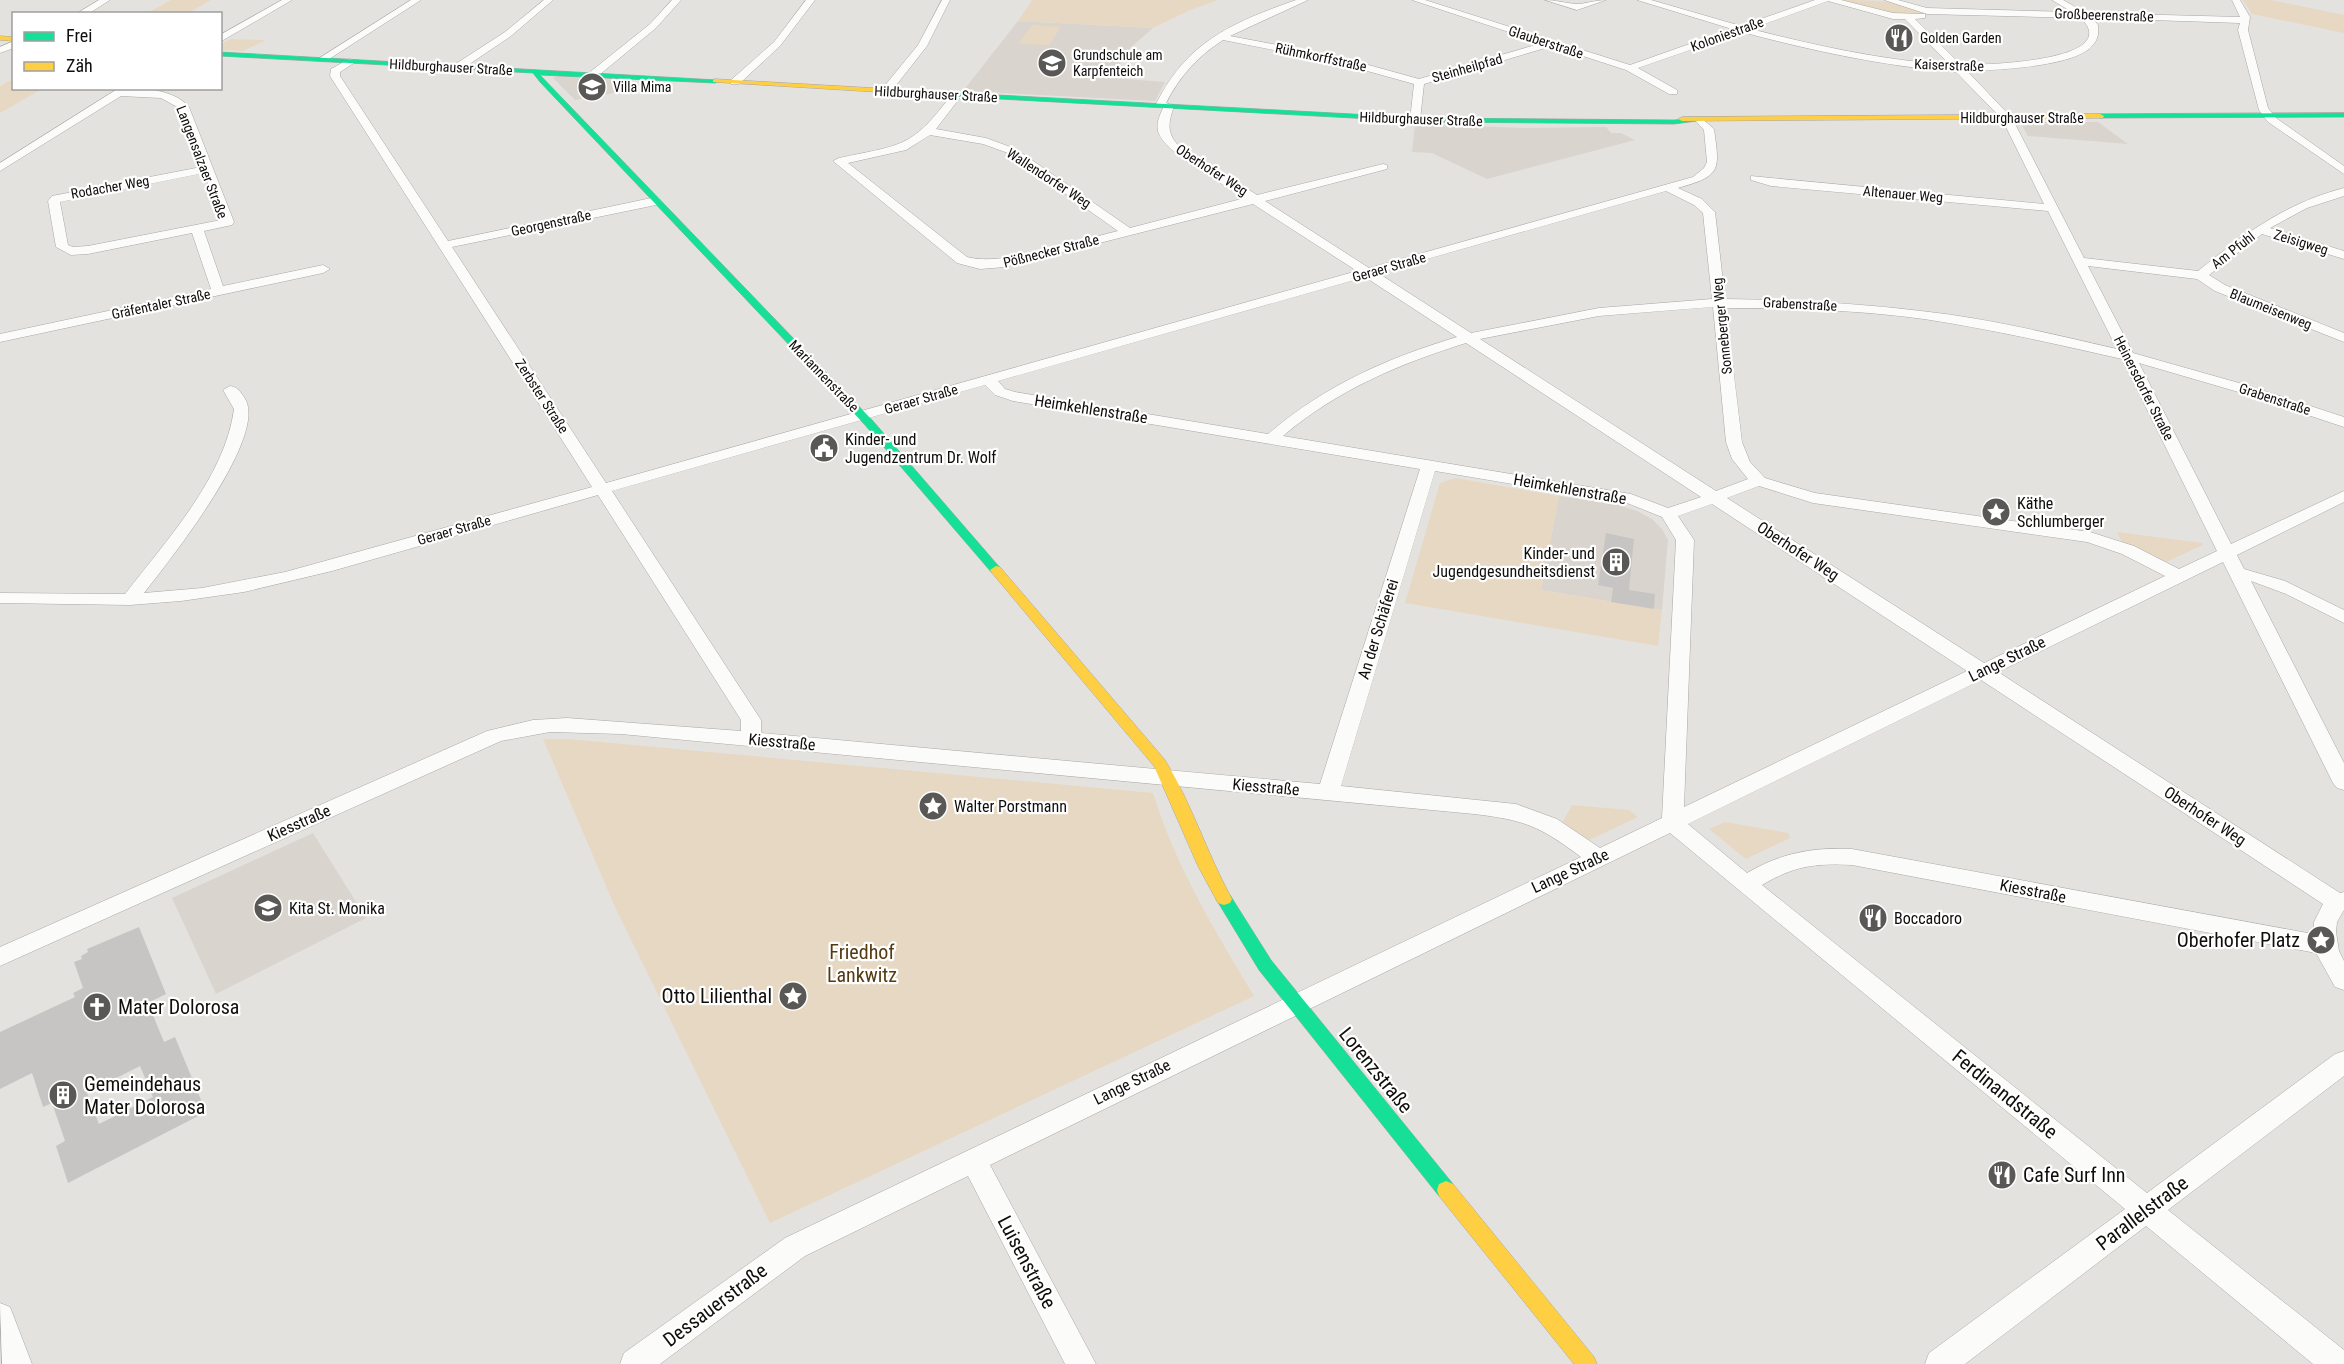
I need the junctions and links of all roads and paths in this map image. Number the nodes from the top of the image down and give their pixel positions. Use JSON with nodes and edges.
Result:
{"nodes":[{"id":1,"x":106,"y":0,"type":"edge"},
{"id":2,"x":288,"y":0,"type":"edge"},
{"id":3,"x":417,"y":0,"type":"edge"},
{"id":4,"x":549,"y":0,"type":"edge"},
{"id":5,"x":677,"y":0,"type":"edge"},
{"id":6,"x":811,"y":0,"type":"edge"},
{"id":7,"x":946,"y":0,"type":"edge"},
{"id":8,"x":1304,"y":0,"type":"edge"},
{"id":9,"x":1416,"y":0,"type":"edge"},
{"id":10,"x":1549,"y":0,"type":"edge"},
{"id":11,"x":1602,"y":0,"type":"edge"},
{"id":12,"x":1641,"y":0,"type":"edge"},
{"id":13,"x":1824,"y":0,"type":"edge"},
{"id":14,"x":1831,"y":0,"type":"edge"},
{"id":15,"x":1888,"y":0,"type":"edge"},
{"id":16,"x":2056,"y":0,"type":"edge"},
{"id":17,"x":2236,"y":0,"type":"edge"},
{"id":18,"x":1927,"y":11,"type":"junction"},
{"id":19,"x":84,"y":12,"type":"edge"},
{"id":20,"x":2082,"y":14,"type":"junction"},
{"id":21,"x":1909,"y":18,"type":"junction"},
{"id":22,"x":2245,"y":20,"type":"junction"},
{"id":23,"x":1743,"y":29,"type":"junction"},
{"id":24,"x":1222,"y":37,"type":"junction"},
{"id":25,"x":222,"y":38,"type":"edge"},
{"id":26,"x":1552,"y":44,"type":"junction"},
{"id":27,"x":222,"y":54,"type":"edge"},
{"id":28,"x":322,"y":59,"type":"junction"},
{"id":29,"x":352,"y":61,"type":"junction"},
{"id":30,"x":458,"y":67,"type":"junction"},
{"id":31,"x":1957,"y":67,"type":"junction"},
{"id":32,"x":1630,"y":68,"type":"junction"},
{"id":33,"x":540,"y":72,"type":"junction"},
{"id":34,"x":594,"y":74,"type":"junction"},
{"id":35,"x":735,"y":82,"type":"junction"},
{"id":36,"x":1419,"y":82,"type":"junction"},
{"id":37,"x":124,"y":91,"type":"edge"},
{"id":38,"x":886,"y":91,"type":"junction"},
{"id":39,"x":1673,"y":92,"type":"dead end"},
{"id":40,"x":957,"y":95,"type":"junction"},
{"id":41,"x":1165,"y":106,"type":"junction"},
{"id":42,"x":2344,"y":115,"type":"edge"},
{"id":43,"x":2269,"y":116,"type":"junction"},
{"id":44,"x":2007,"y":118,"type":"junction"},
{"id":45,"x":1414,"y":120,"type":"junction"},
{"id":46,"x":1700,"y":120,"type":"junction"},
{"id":47,"x":928,"y":131,"type":"junction"},
{"id":48,"x":1383,"y":167,"type":"dead end"},
{"id":49,"x":0,"y":168,"type":"edge"},
{"id":50,"x":207,"y":170,"type":"junction"},
{"id":51,"x":2344,"y":171,"type":"edge"},
{"id":52,"x":1755,"y":178,"type":"dead end"},
{"id":53,"x":1668,"y":188,"type":"junction"},
{"id":54,"x":2344,"y":192,"type":"edge"},
{"id":55,"x":1259,"y":200,"type":"junction"},
{"id":56,"x":656,"y":201,"type":"junction"},
{"id":57,"x":2052,"y":208,"type":"junction"},
{"id":58,"x":197,"y":228,"type":"junction"},
{"id":59,"x":2259,"y":229,"type":"junction"},
{"id":60,"x":1128,"y":232,"type":"junction"},
{"id":61,"x":445,"y":245,"type":"junction"},
{"id":62,"x":2344,"y":255,"type":"edge"},
{"id":63,"x":2079,"y":261,"type":"junction"},
{"id":64,"x":323,"y":269,"type":"dead end"},
{"id":65,"x":1370,"y":273,"type":"junction"},
{"id":66,"x":2201,"y":275,"type":"junction"},
{"id":67,"x":218,"y":291,"type":"junction"},
{"id":68,"x":1720,"y":302,"type":"junction"},
{"id":69,"x":0,"y":338,"type":"edge"},
{"id":70,"x":1469,"y":338,"type":"junction"},
{"id":71,"x":2344,"y":338,"type":"edge"},
{"id":72,"x":2127,"y":354,"type":"junction"},
{"id":73,"x":988,"y":380,"type":"junction"},
{"id":74,"x":230,"y":390,"type":"dead end"},
{"id":75,"x":862,"y":416,"type":"junction"},
{"id":76,"x":2344,"y":422,"type":"edge"},
{"id":77,"x":1271,"y":439,"type":"junction"},
{"id":78,"x":1429,"y":465,"type":"junction"},
{"id":79,"x":1759,"y":481,"type":"junction"},
{"id":80,"x":601,"y":489,"type":"junction"},
{"id":81,"x":2344,"y":496,"type":"edge"},
{"id":82,"x":1715,"y":498,"type":"junction"},
{"id":83,"x":1668,"y":514,"type":"junction"},
{"id":84,"x":2227,"y":553,"type":"junction"},
{"id":85,"x":2237,"y":573,"type":"junction"},
{"id":86,"x":2178,"y":576,"type":"junction"},
{"id":87,"x":0,"y":598,"type":"edge"},
{"id":88,"x":130,"y":600,"type":"junction"},
{"id":89,"x":2344,"y":617,"type":"edge"},
{"id":90,"x":1983,"y":671,"type":"junction"},
{"id":91,"x":749,"y":739,"type":"junction"},
{"id":92,"x":1170,"y":778,"type":"junction"},
{"id":93,"x":2344,"y":783,"type":"edge"},
{"id":94,"x":1329,"y":793,"type":"junction"},
{"id":95,"x":1673,"y":822,"type":"junction"},
{"id":96,"x":1598,"y":858,"type":"junction"},
{"id":97,"x":1746,"y":884,"type":"junction"},
{"id":98,"x":2340,"y":902,"type":"edge"},
{"id":99,"x":2325,"y":945,"type":"junction"},
{"id":100,"x":0,"y":957,"type":"edge"},
{"id":101,"x":2344,"y":980,"type":"edge"},
{"id":102,"x":1296,"y":1002,"type":"junction"},
{"id":103,"x":2344,"y":1062,"type":"edge"},
{"id":104,"x":974,"y":1160,"type":"junction"},
{"id":105,"x":2148,"y":1209,"type":"junction"},
{"id":106,"x":795,"y":1247,"type":"joint"},
{"id":107,"x":0,"y":1317,"type":"edge"},
{"id":108,"x":17,"y":1364,"type":"edge"},
{"id":109,"x":635,"y":1364,"type":"edge"},
{"id":110,"x":1081,"y":1364,"type":"edge"},
{"id":111,"x":1587,"y":1364,"type":"edge"},
{"id":112,"x":1941,"y":1364,"type":"edge"},
{"id":113,"x":2337,"y":1364,"type":"edge"}],
"edges":[{"from":1,"to":19,"type":"street"},
{"from":2,"to":25,"type":"street"},
{"from":3,"to":28,"type":"street"},
{"from":4,"to":30,"type":"street"},
{"from":5,"to":34,"type":"street"},
{"from":6,"to":35,"type":"street"},
{"from":7,"to":38,"type":"street"},
{"from":8,"to":24,"type":"street"},
{"from":9,"to":26,"type":"street","name":"Glauberstraße"},
{"from":10,"to":11,"type":"street"},
{"from":12,"to":23,"type":"street","name":"Kaiserstraße"},
{"from":13,"to":23,"type":"street","name":"Koloniestraße"},
{"from":14,"to":21,"type":"street"},
{"from":15,"to":18,"type":"street"},
{"from":16,"to":20,"type":"street"},
{"from":17,"to":22,"type":"street"},
{"from":18,"to":20,"type":"street","name":"Großbeerenstraße"},
{"from":18,"to":21,"type":"street"},
{"from":20,"to":22,"type":"street","name":"Großbeerenstraße"},
{"from":20,"to":31,"type":"street","name":"Kaiserstraße"},
{"from":21,"to":31,"type":"street","name":"Heinersdorfer Straße"},
{"from":22,"to":43,"type":"street"},
{"from":23,"to":31,"type":"street","name":"Kaiserstraße"},
{"from":23,"to":32,"type":"street","name":"Koloniestraße"},
{"from":24,"to":36,"type":"street","name":"Rühmkorffstraße"},
{"from":24,"to":41,"type":"street"},
{"from":26,"to":32,"type":"street","name":"Glauberstraße"},
{"from":26,"to":36,"type":"street","name":"Steinheilpfad"},
{"from":27,"to":28,"type":"main road","name":"Hildburghauser Straße"},
{"from":28,"to":29,"type":"main road","name":"Hildburghauser Straße"},
{"from":29,"to":30,"type":"main road","name":"Hildburghauser Straße"},
{"from":29,"to":61,"type":"street","name":"Zerbster Straße"},
{"from":30,"to":33,"type":"main road","name":"Hildburghauser Straße"},
{"from":31,"to":44,"type":"street","name":"Heinersdorfer Straße"},
{"from":32,"to":39,"type":"street","name":"Glauberstraße"},
{"from":33,"to":34,"type":"main road","name":"Hildburghauser Straße"},
{"from":33,"to":56,"type":"main road","name":"Mariannenstraße"},
{"from":34,"to":35,"type":"main road","name":"Hildburghauser Straße"},
{"from":35,"to":38,"type":"main road","name":"Hildburghauser Straße"},
{"from":36,"to":45,"type":"street","name":"Steinheilpfad"},
{"from":37,"to":49,"type":"street"},
{"from":37,"to":50,"type":"street","name":"Langensalzaer Straße"},
{"from":38,"to":40,"type":"main road","name":"Hildburghauser Straße"},
{"from":40,"to":41,"type":"main road","name":"Hildburghauser Straße"},
{"from":40,"to":47,"type":"street"},
{"from":41,"to":45,"type":"main road","name":"Hildburghauser Straße"},
{"from":41,"to":55,"type":"street","name":"Oberhofer Weg"},
{"from":42,"to":43,"type":"main road","name":"Hildburghauser Straße"},
{"from":43,"to":44,"type":"main road","name":"Hildburghauser Straße"},
{"from":43,"to":51,"type":"street"},
{"from":44,"to":46,"type":"main road","name":"Hildburghauser Straße"},
{"from":44,"to":57,"type":"street","name":"Heinersdorfer Straße"},
{"from":45,"to":46,"type":"main road","name":"Hildburghauser Straße"},
{"from":46,"to":53,"type":"street","name":"Geraer Straße"},
{"from":47,"to":60,"type":"street","name":"Wallendorfer Weg"},
{"from":47,"to":60,"type":"street","name":"Pößnecker Straße"},
{"from":48,"to":55,"type":"street","name":"Oberhofer Weg"},
{"from":50,"to":58,"type":"street","name":"Langensalzaer Straße"},
{"from":50,"to":58,"type":"street","name":"Rodacher Weg"},
{"from":52,"to":57,"type":"street","name":"Altenauer Weg"},
{"from":53,"to":65,"type":"street","name":"Geraer Straße"},
{"from":53,"to":68,"type":"street","name":"Sonneberger Weg"},
{"from":54,"to":59,"type":"street","name":"Am Pfuhl"},
{"from":55,"to":60,"type":"street","name":"Pößnecker Straße"},
{"from":55,"to":65,"type":"street","name":"Oberhofer Weg"},
{"from":56,"to":61,"type":"street","name":"Georgenstraße"},
{"from":56,"to":75,"type":"main road","name":"Mariannenstraße"},
{"from":57,"to":63,"type":"street","name":"Heinersdorfer Straße"},
{"from":58,"to":67,"type":"street","name":"Langensalzaer Straße"},
{"from":59,"to":62,"type":"street","name":"Zeisigweg"},
{"from":59,"to":66,"type":"street","name":"Am Pfuhl"},
{"from":61,"to":80,"type":"street","name":"Zerbster Straße"},
{"from":63,"to":66,"type":"street","name":"Am Pfuhl"},
{"from":63,"to":72,"type":"street","name":"Heinersdorfer Straße"},
{"from":64,"to":67,"type":"street","name":"Gräfentaler Straße"},
{"from":65,"to":70,"type":"street","name":"Oberhofer Weg"},
{"from":65,"to":73,"type":"street","name":"Geraer Straße"},
{"from":66,"to":71,"type":"street","name":"Blaumeisenweg"},
{"from":67,"to":69,"type":"street","name":"Gräfentaler Straße"},
{"from":68,"to":70,"type":"street","name":"Grabenstraße"},
{"from":68,"to":72,"type":"street","name":"Grabenstraße"},
{"from":68,"to":79,"type":"street","name":"Sonneberger Weg"},
{"from":70,"to":77,"type":"street","name":"Grabenstraße"},
{"from":70,"to":82,"type":"street","name":"Oberhofer Weg"},
{"from":72,"to":76,"type":"street","name":"Grabenstraße"},
{"from":72,"to":84,"type":"street","name":"Heinersdorfer Straße"},
{"from":73,"to":75,"type":"street","name":"Geraer Straße"},
{"from":73,"to":77,"type":"street","name":"Heimkehlenstraße"},
{"from":74,"to":88,"type":"street"},
{"from":75,"to":80,"type":"street","name":"Geraer Straße"},
{"from":75,"to":92,"type":"main road","name":"Mariannenstraße"},
{"from":77,"to":78,"type":"street","name":"Heimkehlenstraße"},
{"from":78,"to":83,"type":"street","name":"Heimkehlenstraße"},
{"from":78,"to":94,"type":"street","name":"An der Schäferei"},
{"from":79,"to":82,"type":"street"},
{"from":79,"to":86,"type":"street"},
{"from":80,"to":88,"type":"street","name":"Geraer Straße"},
{"from":80,"to":91,"type":"street","name":"Zerbster Straße"},
{"from":81,"to":84,"type":"street","name":"Lange Straße"},
{"from":82,"to":83,"type":"street"},
{"from":82,"to":90,"type":"street","name":"Oberhofer Weg"},
{"from":83,"to":95,"type":"street"},
{"from":84,"to":85,"type":"street","name":"Heinersdorfer Straße"},
{"from":84,"to":86,"type":"street","name":"Lange Straße"},
{"from":85,"to":89,"type":"street"},
{"from":85,"to":93,"type":"street","name":"Heinersdorfer Straße"},
{"from":86,"to":90,"type":"street","name":"Lange Straße"},
{"from":87,"to":88,"type":"street","name":"Geraer Straße"},
{"from":90,"to":95,"type":"street","name":"Lange Straße"},
{"from":90,"to":98,"type":"street","name":"Oberhofer Weg"},
{"from":91,"to":92,"type":"street","name":"Kiesstraße"},
{"from":91,"to":100,"type":"street","name":"Kiesstraße"},
{"from":92,"to":94,"type":"street","name":"Kiesstraße"},
{"from":92,"to":102,"type":"main road","name":"Lorenzstraße"},
{"from":94,"to":96,"type":"street","name":"Kiesstraße"},
{"from":95,"to":96,"type":"street","name":"Lange Straße"},
{"from":95,"to":97,"type":"street","name":"Ferdinandstraße"},
{"from":96,"to":102,"type":"street","name":"Lange Straße"},
{"from":97,"to":99,"type":"street","name":"Kiesstraße"},
{"from":97,"to":105,"type":"street","name":"Ferdinandstraße"},
{"from":98,"to":99,"type":"street"},
{"from":99,"to":101,"type":"street"},
{"from":102,"to":104,"type":"street","name":"Lange Straße"},
{"from":102,"to":111,"type":"main road","name":"Lorenzstraße"},
{"from":103,"to":105,"type":"street","name":"Parallelstraße"},
{"from":104,"to":106,"type":"street","name":"Lange Straße"},
{"from":104,"to":110,"type":"street","name":"Luisenstraße"},
{"from":105,"to":112,"type":"street","name":"Parallelstraße"},
{"from":105,"to":113,"type":"street","name":"Ferdinandstraße"},
{"from":106,"to":109,"type":"street","name":"Dessauerstraße"},
{"from":107,"to":108,"type":"street"}]}
